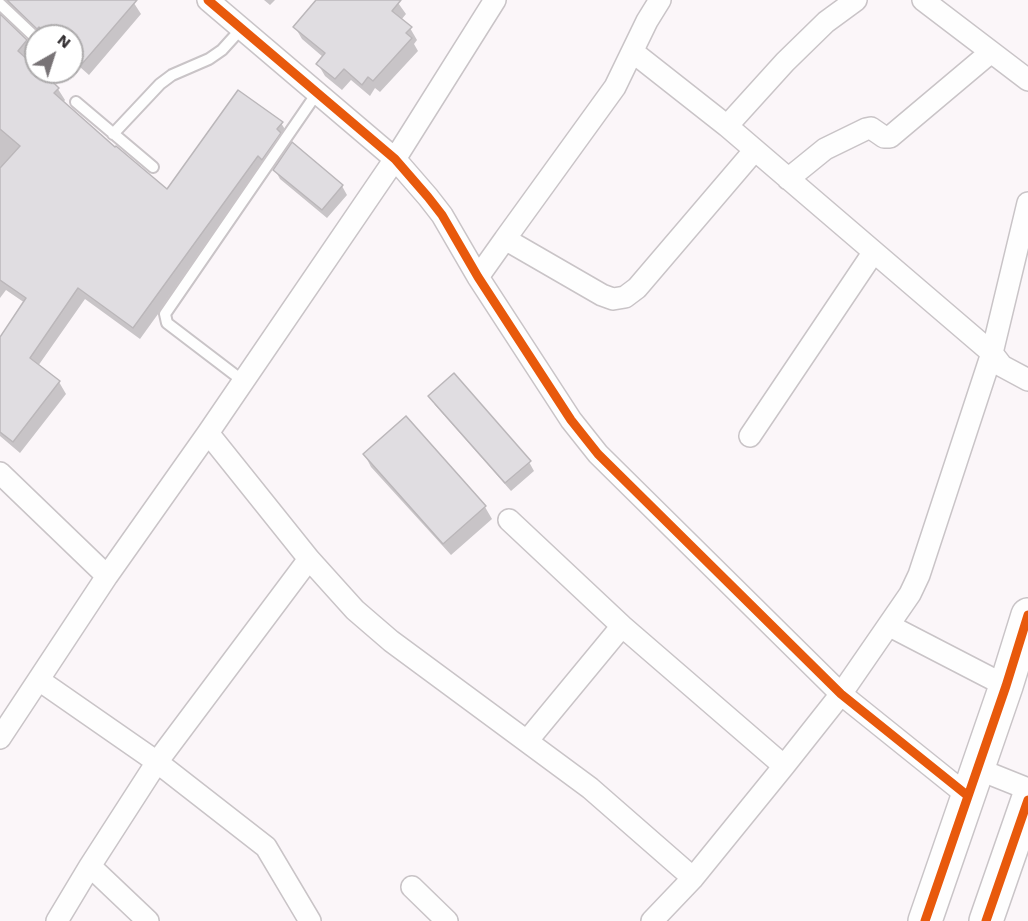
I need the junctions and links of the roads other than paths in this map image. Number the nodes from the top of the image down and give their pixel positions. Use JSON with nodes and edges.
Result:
{"nodes":[{"id":1,"x":208,"y":0,"type":"edge"},
{"id":2,"x":495,"y":0,"type":"edge"},
{"id":3,"x":660,"y":0,"type":"edge"},
{"id":4,"x":856,"y":0,"type":"edge"},
{"id":5,"x":923,"y":0,"type":"edge"},
{"id":6,"x":0,"y":4,"type":"edge"},
{"id":7,"x":24,"y":27,"type":"edge"},
{"id":8,"x":242,"y":29,"type":"junction"},
{"id":9,"x":633,"y":52,"type":"junction"},
{"id":10,"x":991,"y":52,"type":"junction"},
{"id":11,"x":1028,"y":80,"type":"edge"},
{"id":12,"x":317,"y":93,"type":"junction"},
{"id":13,"x":76,"y":102,"type":"dead end"},
{"id":14,"x":727,"y":126,"type":"junction"},
{"id":15,"x":114,"y":134,"type":"junction"},
{"id":16,"x":754,"y":151,"type":"junction"},
{"id":17,"x":396,"y":159,"type":"junction"},
{"id":18,"x":153,"y":167,"type":"dead end"},
{"id":19,"x":788,"y":179,"type":"junction"},
{"id":20,"x":1028,"y":203,"type":"edge"},
{"id":21,"x":505,"y":239,"type":"junction"},
{"id":22,"x":873,"y":253,"type":"junction"},
{"id":23,"x":478,"y":277,"type":"junction"},
{"id":24,"x":992,"y":353,"type":"junction"},
{"id":25,"x":1028,"y":380,"type":"edge"},
{"id":26,"x":243,"y":381,"type":"junction"},
{"id":27,"x":208,"y":433,"type":"junction"},
{"id":28,"x":750,"y":436,"type":"dead end"},
{"id":29,"x":0,"y":473,"type":"edge"},
{"id":30,"x":509,"y":520,"type":"dead end"},
{"id":31,"x":309,"y":558,"type":"junction"},
{"id":32,"x":107,"y":576,"type":"junction"},
{"id":33,"x":1028,"y":615,"type":"edge"},
{"id":34,"x":622,"y":626,"type":"junction"},
{"id":35,"x":890,"y":626,"type":"junction"},
{"id":36,"x":39,"y":680,"type":"junction"},
{"id":37,"x":1006,"y":686,"type":"junction"},
{"id":38,"x":841,"y":694,"type":"junction"},
{"id":39,"x":0,"y":738,"type":"edge"},
{"id":40,"x":527,"y":741,"type":"junction"},
{"id":41,"x":157,"y":762,"type":"junction"},
{"id":42,"x":784,"y":766,"type":"junction"},
{"id":43,"x":973,"y":782,"type":"junction"},
{"id":44,"x":1028,"y":789,"type":"edge"},
{"id":45,"x":1028,"y":800,"type":"edge"},
{"id":46,"x":90,"y":866,"type":"junction"},
{"id":47,"x":693,"y":878,"type":"junction"},
{"id":48,"x":412,"y":887,"type":"dead end"},
{"id":49,"x":57,"y":921,"type":"edge"},
{"id":50,"x":148,"y":921,"type":"edge"},
{"id":51,"x":310,"y":921,"type":"edge"},
{"id":52,"x":447,"y":921,"type":"edge"},
{"id":53,"x":652,"y":921,"type":"edge"},
{"id":54,"x":925,"y":921,"type":"edge"},
{"id":55,"x":986,"y":921,"type":"edge"}],
"edges":[{"from":1,"to":8,"type":"street"},
{"from":2,"to":17,"type":"street"},
{"from":3,"to":9,"type":"street"},
{"from":4,"to":14,"type":"street"},
{"from":5,"to":10,"type":"street"},
{"from":6,"to":7,"type":"lane"},
{"from":8,"to":12,"type":"street"},
{"from":8,"to":15,"type":"lane"},
{"from":9,"to":14,"type":"street"},
{"from":9,"to":21,"type":"street"},
{"from":10,"to":11,"type":"street"},
{"from":10,"to":19,"type":"street"},
{"from":12,"to":17,"type":"street"},
{"from":12,"to":26,"type":"lane"},
{"from":13,"to":15,"type":"lane"},
{"from":14,"to":16,"type":"street"},
{"from":15,"to":18,"type":"lane"},
{"from":16,"to":19,"type":"street"},
{"from":16,"to":21,"type":"street"},
{"from":17,"to":23,"type":"street"},
{"from":17,"to":26,"type":"street"},
{"from":19,"to":22,"type":"street"},
{"from":20,"to":24,"type":"street"},
{"from":21,"to":23,"type":"street"},
{"from":22,"to":24,"type":"street"},
{"from":22,"to":28,"type":"street"},
{"from":23,"to":38,"type":"street"},
{"from":24,"to":25,"type":"street"},
{"from":24,"to":35,"type":"street"},
{"from":26,"to":27,"type":"street"},
{"from":27,"to":31,"type":"street"},
{"from":27,"to":32,"type":"street"},
{"from":29,"to":32,"type":"street"},
{"from":30,"to":34,"type":"street"},
{"from":31,"to":40,"type":"street"},
{"from":31,"to":41,"type":"street"},
{"from":32,"to":36,"type":"street"},
{"from":33,"to":37,"type":"main road"},
{"from":34,"to":40,"type":"street"},
{"from":34,"to":42,"type":"street"},
{"from":35,"to":37,"type":"street"},
{"from":35,"to":38,"type":"street"},
{"from":36,"to":39,"type":"street"},
{"from":36,"to":41,"type":"street"},
{"from":37,"to":43,"type":"main road"},
{"from":38,"to":42,"type":"street"},
{"from":38,"to":43,"type":"street"},
{"from":40,"to":47,"type":"street"},
{"from":41,"to":46,"type":"street"},
{"from":41,"to":51,"type":"street"},
{"from":42,"to":47,"type":"street"},
{"from":43,"to":44,"type":"street"},
{"from":43,"to":54,"type":"main road"},
{"from":45,"to":55,"type":"main road"},
{"from":46,"to":49,"type":"street"},
{"from":46,"to":50,"type":"street"},
{"from":47,"to":53,"type":"street"},
{"from":48,"to":52,"type":"street"}]}
